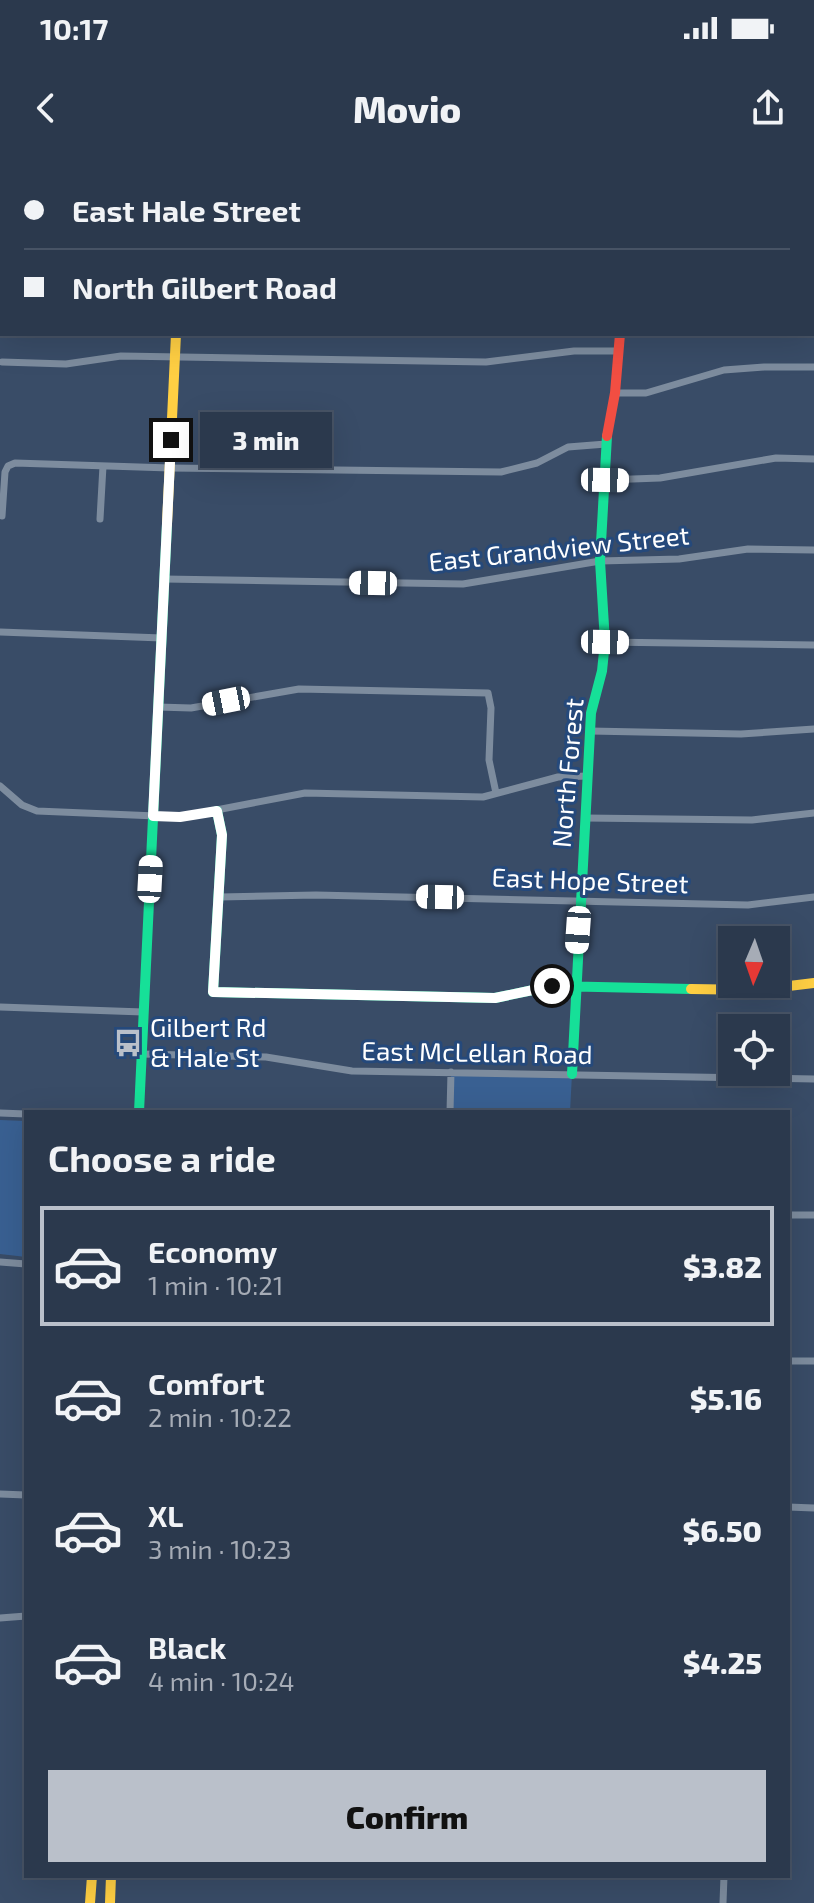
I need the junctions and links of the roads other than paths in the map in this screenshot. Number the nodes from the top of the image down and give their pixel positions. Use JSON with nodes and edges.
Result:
{"nodes":[{"id":1,"x":176,"y":336,"type":"edge"},
{"id":2,"x":620,"y":336,"type":"edge"},
{"id":3,"x":619,"y":351,"type":"junction"},
{"id":4,"x":176,"y":357,"type":"junction"},
{"id":5,"x":2,"y":362,"type":"dead end"},
{"id":6,"x":814,"y":367,"type":"edge"},
{"id":7,"x":615,"y":393,"type":"junction"},
{"id":8,"x":606,"y":444,"type":"junction"},
{"id":9,"x":814,"y":459,"type":"edge"},
{"id":10,"x":103,"y":466,"type":"junction"},
{"id":11,"x":170,"y":468,"type":"junction"},
{"id":12,"x":605,"y":480,"type":"junction"},
{"id":13,"x":2,"y":516,"type":"dead end"},
{"id":14,"x":100,"y":519,"type":"dead end"},
{"id":15,"x":814,"y":550,"type":"edge"},
{"id":16,"x":600,"y":561,"type":"junction"},
{"id":17,"x":164,"y":579,"type":"junction"},
{"id":18,"x":0,"y":632,"type":"edge"},
{"id":19,"x":162,"y":638,"type":"junction"},
{"id":20,"x":605,"y":642,"type":"junction"},
{"id":21,"x":814,"y":645,"type":"edge"},
{"id":22,"x":158,"y":707,"type":"junction"},
{"id":23,"x":814,"y":729,"type":"edge"},
{"id":24,"x":590,"y":731,"type":"junction"},
{"id":25,"x":588,"y":776,"type":"junction"},
{"id":26,"x":0,"y":786,"type":"edge"},
{"id":27,"x":496,"y":793,"type":"junction"},
{"id":28,"x":217,"y":811,"type":"junction"},
{"id":29,"x":814,"y":813,"type":"edge"},
{"id":30,"x":153,"y":816,"type":"junction"},
{"id":31,"x":585,"y":818,"type":"junction"},
{"id":32,"x":220,"y":897,"type":"junction"},
{"id":33,"x":814,"y":897,"type":"edge"},
{"id":34,"x":580,"y":902,"type":"junction"},
{"id":35,"x":814,"y":983,"type":"edge"},
{"id":36,"x":575,"y":985,"type":"junction"},
{"id":37,"x":0,"y":1007,"type":"edge"},
{"id":38,"x":143,"y":1012,"type":"junction"},
{"id":39,"x":141,"y":1054,"type":"junction"},
{"id":40,"x":451,"y":1072,"type":"junction"},
{"id":41,"x":572,"y":1074,"type":"junction"},
{"id":42,"x":814,"y":1079,"type":"edge"},
{"id":43,"x":139,"y":1110,"type":"edge"},
{"id":44,"x":450,"y":1110,"type":"edge"},
{"id":45,"x":0,"y":1113,"type":"edge"},
{"id":46,"x":24,"y":1114,"type":"edge"},
{"id":47,"x":790,"y":1215,"type":"edge"},
{"id":48,"x":814,"y":1215,"type":"edge"},
{"id":49,"x":0,"y":1262,"type":"edge"},
{"id":50,"x":24,"y":1264,"type":"edge"},
{"id":51,"x":790,"y":1361,"type":"edge"},
{"id":52,"x":814,"y":1361,"type":"edge"},
{"id":53,"x":0,"y":1494,"type":"edge"},
{"id":54,"x":24,"y":1495,"type":"edge"},
{"id":55,"x":790,"y":1507,"type":"edge"},
{"id":56,"x":814,"y":1508,"type":"edge"},
{"id":57,"x":24,"y":1616,"type":"edge"},
{"id":58,"x":0,"y":1618,"type":"edge"},
{"id":59,"x":92,"y":1878,"type":"edge"},
{"id":60,"x":111,"y":1878,"type":"edge"},
{"id":61,"x":724,"y":1878,"type":"edge"},
{"id":62,"x":90,"y":1903,"type":"edge"},
{"id":63,"x":110,"y":1903,"type":"edge"},
{"id":64,"x":723,"y":1903,"type":"edge"}],
"edges":[{"from":1,"to":4,"type":"street"},
{"from":2,"to":3,"type":"street","name":"North Forest"},
{"from":3,"to":4,"type":"street"},
{"from":3,"to":7,"type":"street","name":"North Forest"},
{"from":4,"to":5,"type":"street"},
{"from":4,"to":11,"type":"street"},
{"from":6,"to":7,"type":"street"},
{"from":7,"to":8,"type":"street","name":"North Forest"},
{"from":8,"to":11,"type":"street"},
{"from":8,"to":12,"type":"street","name":"North Forest"},
{"from":9,"to":12,"type":"street"},
{"from":10,"to":11,"type":"street"},
{"from":10,"to":13,"type":"street"},
{"from":10,"to":14,"type":"street"},
{"from":11,"to":17,"type":"street"},
{"from":12,"to":16,"type":"street","name":"North Forest"},
{"from":15,"to":16,"type":"street","name":"East Grandview Street"},
{"from":16,"to":17,"type":"street","name":"East Grandview Street"},
{"from":16,"to":20,"type":"street","name":"North Forest"},
{"from":17,"to":19,"type":"street"},
{"from":18,"to":19,"type":"street"},
{"from":19,"to":22,"type":"street"},
{"from":20,"to":21,"type":"street"},
{"from":20,"to":24,"type":"street","name":"North Forest"},
{"from":22,"to":27,"type":"street"},
{"from":22,"to":30,"type":"street"},
{"from":23,"to":24,"type":"street"},
{"from":24,"to":25,"type":"street","name":"North Forest"},
{"from":25,"to":27,"type":"street"},
{"from":25,"to":31,"type":"street","name":"North Forest"},
{"from":26,"to":30,"type":"street"},
{"from":27,"to":28,"type":"street"},
{"from":28,"to":30,"type":"street"},
{"from":28,"to":32,"type":"street"},
{"from":29,"to":31,"type":"street"},
{"from":30,"to":38,"type":"street"},
{"from":31,"to":34,"type":"street","name":"North Forest"},
{"from":32,"to":34,"type":"street","name":"East Hope Street"},
{"from":32,"to":36,"type":"street"},
{"from":33,"to":34,"type":"street","name":"East Hope Street"},
{"from":34,"to":36,"type":"street","name":"North Forest"},
{"from":35,"to":36,"type":"street"},
{"from":36,"to":41,"type":"street","name":"North Forest"},
{"from":37,"to":38,"type":"street"},
{"from":38,"to":39,"type":"street"},
{"from":39,"to":40,"type":"street","name":"East McLellan Road"},
{"from":39,"to":43,"type":"street"},
{"from":40,"to":41,"type":"street","name":"East McLellan Road"},
{"from":40,"to":44,"type":"street"},
{"from":41,"to":42,"type":"street","name":"East McLellan Road"},
{"from":45,"to":46,"type":"street"},
{"from":47,"to":48,"type":"street"},
{"from":49,"to":50,"type":"street"},
{"from":51,"to":52,"type":"street"},
{"from":53,"to":54,"type":"street"},
{"from":55,"to":56,"type":"street"},
{"from":57,"to":58,"type":"street"},
{"from":59,"to":62,"type":"street"},
{"from":60,"to":63,"type":"street"},
{"from":61,"to":64,"type":"street"}]}
